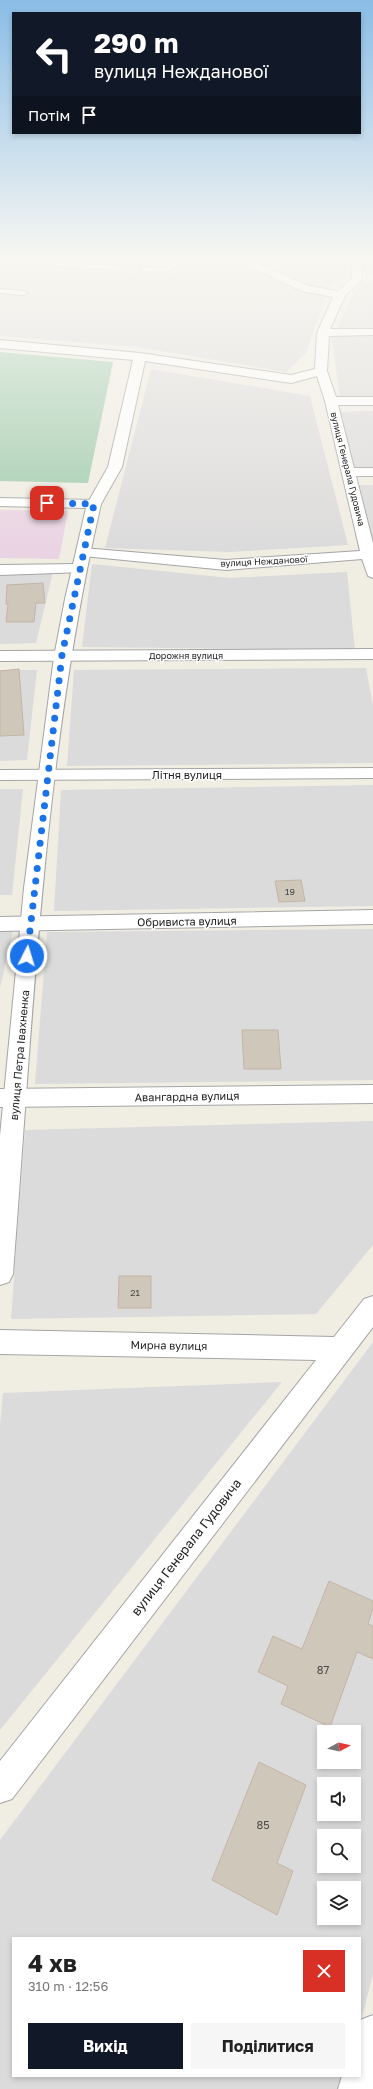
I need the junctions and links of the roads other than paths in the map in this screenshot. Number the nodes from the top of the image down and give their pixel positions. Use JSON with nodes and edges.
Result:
{"nodes":[{"id":1,"x":113,"y":354,"type":"edge"},
{"id":2,"x":322,"y":354,"type":"edge"},
{"id":3,"x":140,"y":357,"type":"junction"},
{"id":4,"x":321,"y":371,"type":"junction"},
{"id":5,"x":291,"y":379,"type":"junction"},
{"id":6,"x":329,"y":396,"type":"junction"},
{"id":7,"x":373,"y":401,"type":"edge"},
{"id":8,"x":347,"y":472,"type":"junction"},
{"id":9,"x":373,"y":472,"type":"edge"},
{"id":10,"x":0,"y":502,"type":"edge"},
{"id":11,"x":94,"y":504,"type":"junction"},
{"id":12,"x":371,"y":554,"type":"edge"},
{"id":13,"x":81,"y":560,"type":"junction"},
{"id":14,"x":0,"y":570,"type":"edge"},
{"id":15,"x":373,"y":573,"type":"edge"},
{"id":16,"x":373,"y":654,"type":"edge"},
{"id":17,"x":62,"y":655,"type":"junction"},
{"id":18,"x":0,"y":656,"type":"edge"},
{"id":19,"x":373,"y":773,"type":"edge"},
{"id":20,"x":47,"y":775,"type":"junction"},
{"id":21,"x":0,"y":776,"type":"edge"},
{"id":22,"x":373,"y":917,"type":"edge"},
{"id":23,"x":0,"y":924,"type":"edge"},
{"id":24,"x":29,"y":924,"type":"junction"},
{"id":25,"x":373,"y":1094,"type":"edge"},
{"id":26,"x":8,"y":1098,"type":"edge"},
{"id":27,"x":0,"y":1274,"type":"edge"},
{"id":28,"x":373,"y":1307,"type":"edge"},
{"id":29,"x":0,"y":1342,"type":"edge"},
{"id":30,"x":339,"y":1349,"type":"junction"},
{"id":31,"x":0,"y":1787,"type":"edge"},
{"id":32,"x":373,"y":2033,"type":"edge"},
{"id":33,"x":361,"y":2075,"type":"edge"},
{"id":34,"x":360,"y":2077,"type":"edge"},
{"id":35,"x":357,"y":2089,"type":"edge"}],
"edges":[{"from":1,"to":3,"type":"street"},
{"from":2,"to":4,"type":"street","name":"вулиця Генерала Гудовича"},
{"from":3,"to":5,"type":"street"},
{"from":3,"to":11,"type":"street","name":"вулиця Петра Івахненка"},
{"from":4,"to":5,"type":"street"},
{"from":4,"to":6,"type":"street","name":"вулиця Генерала Гудовича"},
{"from":5,"to":6,"type":"street"},
{"from":6,"to":7,"type":"street"},
{"from":6,"to":8,"type":"street","name":"вулиця Генерала Гудовича"},
{"from":8,"to":9,"type":"street"},
{"from":8,"to":12,"type":"street","name":"вулиця Генерала Гудовича"},
{"from":10,"to":11,"type":"street"},
{"from":11,"to":13,"type":"street","name":"вулиця Петра Івахненка"},
{"from":12,"to":13,"type":"street","name":"вулиця Нежданової"},
{"from":12,"to":15,"type":"street","name":"вулиця Генерала Гудовича"},
{"from":13,"to":14,"type":"street","name":"вулиця Нежданової"},
{"from":13,"to":17,"type":"street","name":"вулиця Петра Івахненка"},
{"from":16,"to":17,"type":"street","name":"Дорожня вулиця"},
{"from":17,"to":18,"type":"street","name":"Дорожня вулиця"},
{"from":17,"to":20,"type":"street","name":"вулиця Петра Івахненка"},
{"from":19,"to":20,"type":"street","name":"Літня вулиця"},
{"from":20,"to":21,"type":"street","name":"Літня вулиця"},
{"from":20,"to":24,"type":"street","name":"вулиця Петра Івахненка"},
{"from":22,"to":24,"type":"street","name":"Обривиста вулиця"},
{"from":23,"to":24,"type":"street","name":"Обривиста вулиця"},
{"from":24,"to":26,"type":"street","name":"вулиця Петра Івахненка"},
{"from":25,"to":26,"type":"street","name":"Авангардна вулиця"},
{"from":26,"to":27,"type":"street","name":"вулиця Петра Івахненка"},
{"from":28,"to":30,"type":"street","name":"вулиця Генерала Гудовича"},
{"from":29,"to":30,"type":"street","name":"Мирна вулиця"},
{"from":30,"to":31,"type":"street","name":"вулиця Генерала Гудовича"},
{"from":32,"to":33,"type":"street"},
{"from":34,"to":35,"type":"street"}]}
